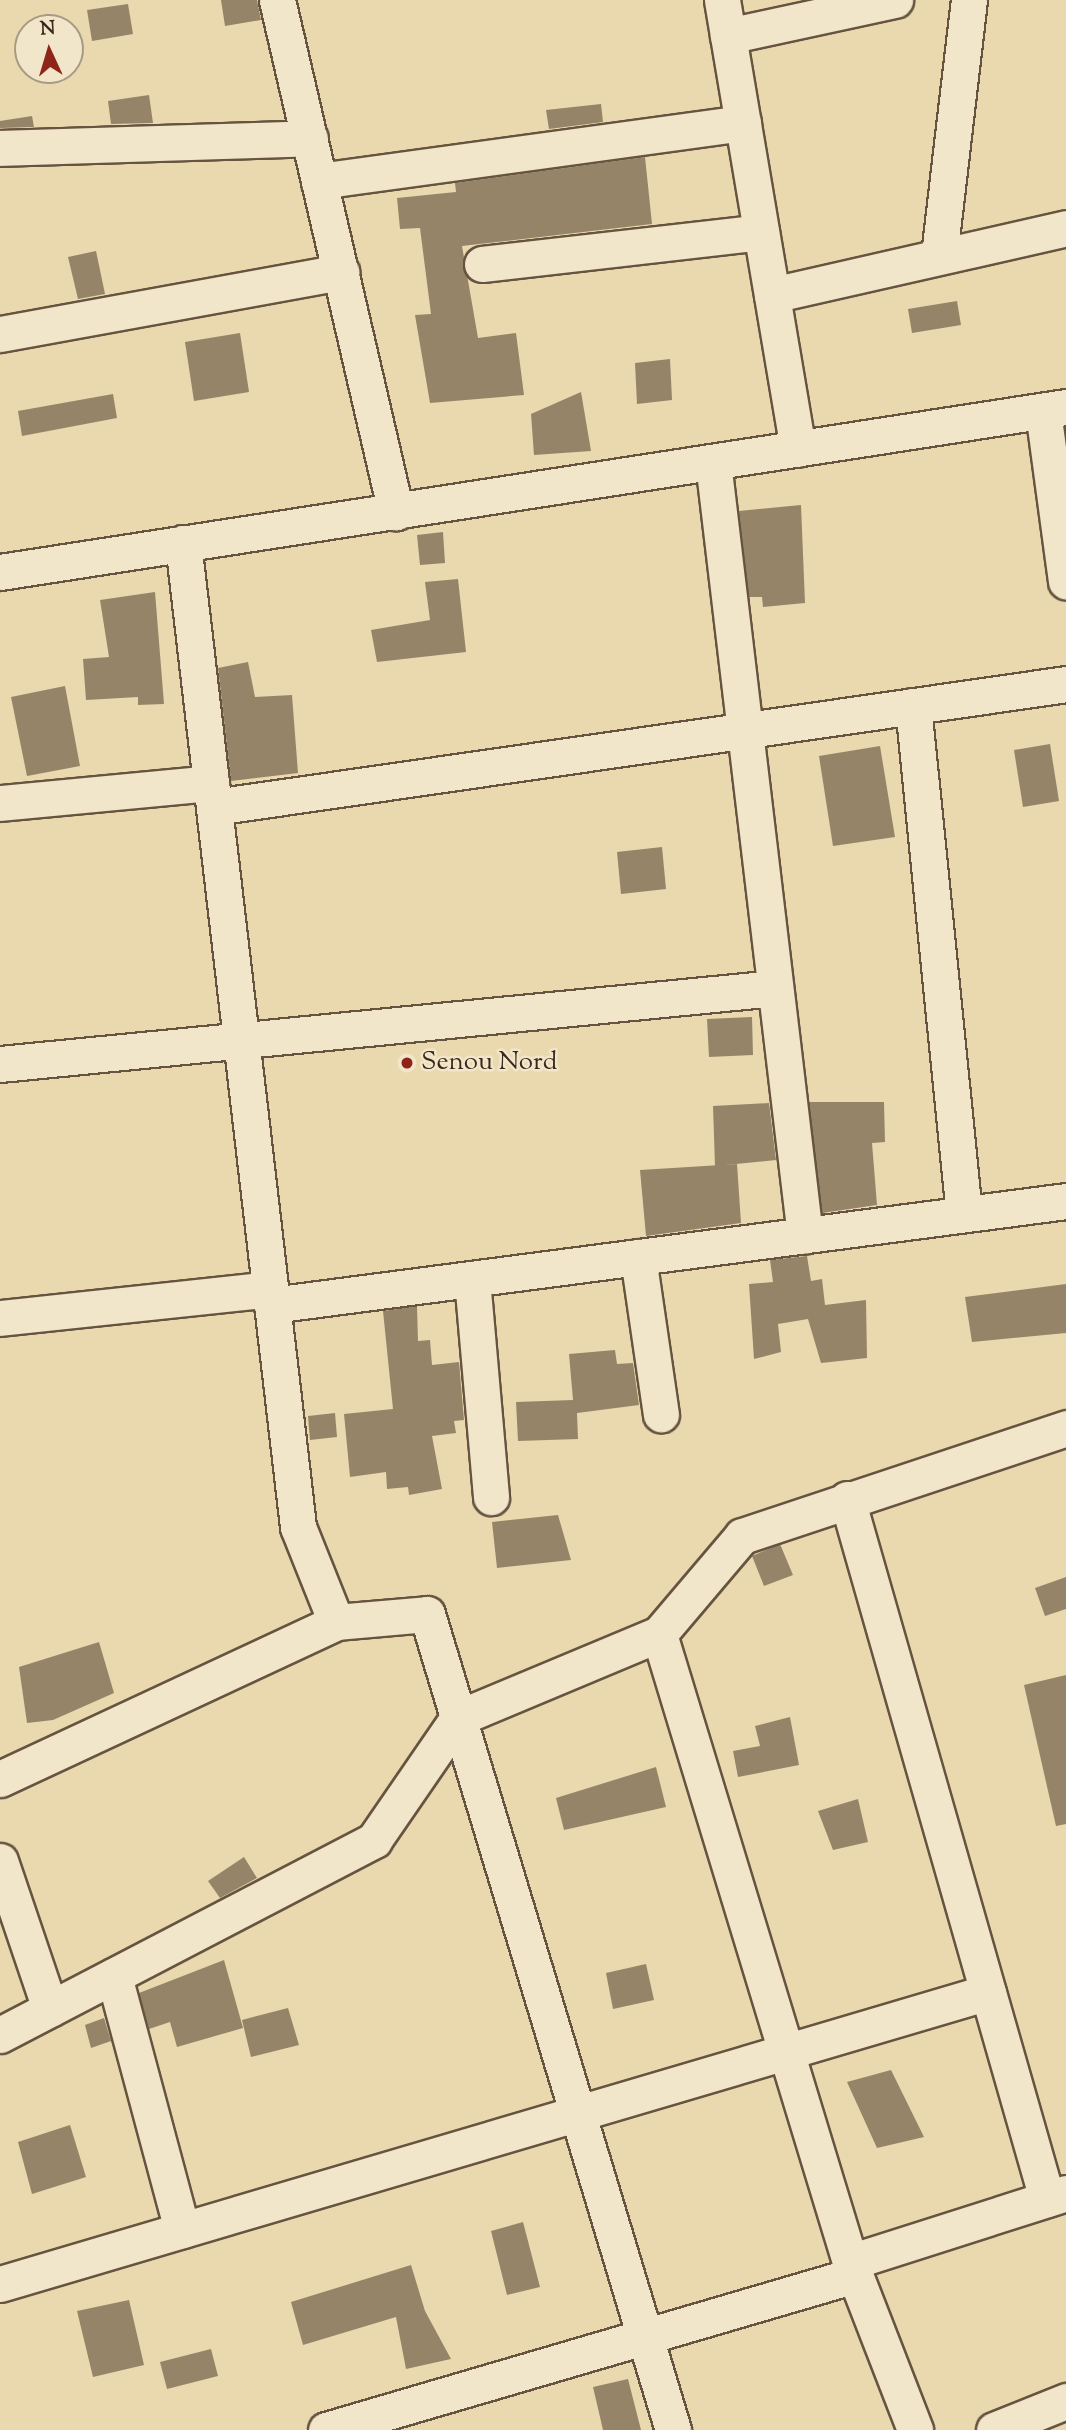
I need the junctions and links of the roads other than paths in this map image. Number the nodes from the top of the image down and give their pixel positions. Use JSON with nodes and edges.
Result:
{"nodes":[{"id":1,"x":278,"y":0,"type":"edge"},
{"id":2,"x":722,"y":0,"type":"edge"},
{"id":3,"x":895,"y":0,"type":"edge"},
{"id":4,"x":969,"y":0,"type":"edge"},
{"id":5,"x":728,"y":36,"type":"junction"},
{"id":6,"x":743,"y":123,"type":"junction"},
{"id":7,"x":310,"y":138,"type":"junction"},
{"id":8,"x":0,"y":148,"type":"edge"},
{"id":9,"x":319,"y":181,"type":"junction"},
{"id":10,"x":1066,"y":228,"type":"edge"},
{"id":11,"x":761,"y":232,"type":"junction"},
{"id":12,"x":939,"y":255,"type":"junction"},
{"id":13,"x":482,"y":264,"type":"dead end"},
{"id":14,"x":341,"y":272,"type":"junction"},
{"id":15,"x":772,"y":295,"type":"junction"},
{"id":16,"x":0,"y":334,"type":"edge"},
{"id":17,"x":1054,"y":409,"type":"edge"},
{"id":18,"x":798,"y":449,"type":"junction"},
{"id":19,"x":713,"y":462,"type":"junction"},
{"id":20,"x":396,"y":512,"type":"junction"},
{"id":21,"x":183,"y":543,"type":"junction"},
{"id":22,"x":0,"y":572,"type":"edge"},
{"id":23,"x":1066,"y":581,"type":"edge"},
{"id":24,"x":1066,"y":684,"type":"edge"},
{"id":25,"x":913,"y":706,"type":"junction"},
{"id":26,"x":745,"y":730,"type":"junction"},
{"id":27,"x":212,"y":795,"type":"junction"},
{"id":28,"x":0,"y":803,"type":"edge"},
{"id":29,"x":775,"y":988,"type":"junction"},
{"id":30,"x":241,"y":1041,"type":"junction"},
{"id":31,"x":0,"y":1064,"type":"edge"},
{"id":32,"x":1066,"y":1201,"type":"edge"},
{"id":33,"x":964,"y":1214,"type":"junction"},
{"id":34,"x":805,"y":1236,"type":"junction"},
{"id":35,"x":638,"y":1257,"type":"junction"},
{"id":36,"x":472,"y":1279,"type":"junction"},
{"id":37,"x":271,"y":1297,"type":"junction"},
{"id":38,"x":0,"y":1318,"type":"edge"},
{"id":39,"x":661,"y":1414,"type":"dead end"},
{"id":40,"x":1066,"y":1428,"type":"edge"},
{"id":41,"x":491,"y":1497,"type":"dead end"},
{"id":42,"x":848,"y":1499,"type":"junction"},
{"id":43,"x":336,"y":1622,"type":"junction"},
{"id":44,"x":659,"y":1634,"type":"junction"},
{"id":45,"x":458,"y":1718,"type":"junction"},
{"id":46,"x":0,"y":1779,"type":"edge"},
{"id":47,"x":0,"y":1861,"type":"edge"},
{"id":48,"x":114,"y":1976,"type":"junction"},
{"id":49,"x":988,"y":1992,"type":"junction"},
{"id":50,"x":50,"y":2009,"type":"junction"},
{"id":51,"x":0,"y":2035,"type":"edge"},
{"id":52,"x":786,"y":2052,"type":"junction"},
{"id":53,"x":577,"y":2113,"type":"junction"},
{"id":54,"x":1056,"y":2196,"type":"edge"},
{"id":55,"x":182,"y":2230,"type":"junction"},
{"id":56,"x":853,"y":2269,"type":"junction"},
{"id":57,"x":0,"y":2284,"type":"edge"},
{"id":58,"x":645,"y":2338,"type":"junction"},
{"id":59,"x":1066,"y":2401,"type":"edge"},
{"id":60,"x":326,"y":2430,"type":"edge"},
{"id":61,"x":673,"y":2430,"type":"edge"},
{"id":62,"x":915,"y":2430,"type":"edge"},
{"id":63,"x":993,"y":2430,"type":"edge"}],
"edges":[{"from":1,"to":7,"type":"street"},
{"from":2,"to":5,"type":"street"},
{"from":3,"to":5,"type":"street"},
{"from":4,"to":12,"type":"street"},
{"from":5,"to":6,"type":"street"},
{"from":6,"to":9,"type":"street"},
{"from":6,"to":11,"type":"street"},
{"from":7,"to":8,"type":"street"},
{"from":7,"to":9,"type":"street"},
{"from":9,"to":14,"type":"street"},
{"from":10,"to":12,"type":"street"},
{"from":11,"to":13,"type":"street"},
{"from":11,"to":15,"type":"street"},
{"from":12,"to":15,"type":"street"},
{"from":14,"to":16,"type":"street"},
{"from":14,"to":20,"type":"street"},
{"from":15,"to":18,"type":"street"},
{"from":17,"to":18,"type":"street"},
{"from":17,"to":23,"type":"street"},
{"from":18,"to":19,"type":"street"},
{"from":19,"to":20,"type":"street"},
{"from":19,"to":26,"type":"street"},
{"from":20,"to":21,"type":"street"},
{"from":21,"to":22,"type":"street"},
{"from":21,"to":27,"type":"street"},
{"from":24,"to":25,"type":"street"},
{"from":25,"to":26,"type":"street"},
{"from":25,"to":33,"type":"street"},
{"from":26,"to":27,"type":"street"},
{"from":26,"to":29,"type":"street"},
{"from":27,"to":28,"type":"street"},
{"from":27,"to":30,"type":"street"},
{"from":29,"to":30,"type":"street"},
{"from":29,"to":34,"type":"street"},
{"from":30,"to":31,"type":"street"},
{"from":30,"to":37,"type":"street"},
{"from":32,"to":33,"type":"street"},
{"from":33,"to":34,"type":"street"},
{"from":34,"to":35,"type":"street"},
{"from":35,"to":36,"type":"street"},
{"from":35,"to":39,"type":"street"},
{"from":36,"to":37,"type":"street"},
{"from":36,"to":41,"type":"street"},
{"from":37,"to":38,"type":"street"},
{"from":37,"to":43,"type":"street"},
{"from":40,"to":42,"type":"street"},
{"from":42,"to":44,"type":"street"},
{"from":42,"to":49,"type":"street"},
{"from":43,"to":45,"type":"street"},
{"from":43,"to":46,"type":"street"},
{"from":44,"to":45,"type":"street"},
{"from":44,"to":52,"type":"street"},
{"from":45,"to":48,"type":"street"},
{"from":45,"to":53,"type":"street"},
{"from":47,"to":50,"type":"street"},
{"from":48,"to":50,"type":"street"},
{"from":48,"to":55,"type":"street"},
{"from":49,"to":52,"type":"street"},
{"from":49,"to":54,"type":"street"},
{"from":50,"to":51,"type":"street"},
{"from":52,"to":53,"type":"street"},
{"from":52,"to":56,"type":"street"},
{"from":53,"to":55,"type":"street"},
{"from":53,"to":58,"type":"street"},
{"from":54,"to":56,"type":"street"},
{"from":55,"to":57,"type":"street"},
{"from":56,"to":58,"type":"street"},
{"from":56,"to":62,"type":"street"},
{"from":58,"to":60,"type":"street"},
{"from":58,"to":61,"type":"street"},
{"from":59,"to":63,"type":"street"}]}
